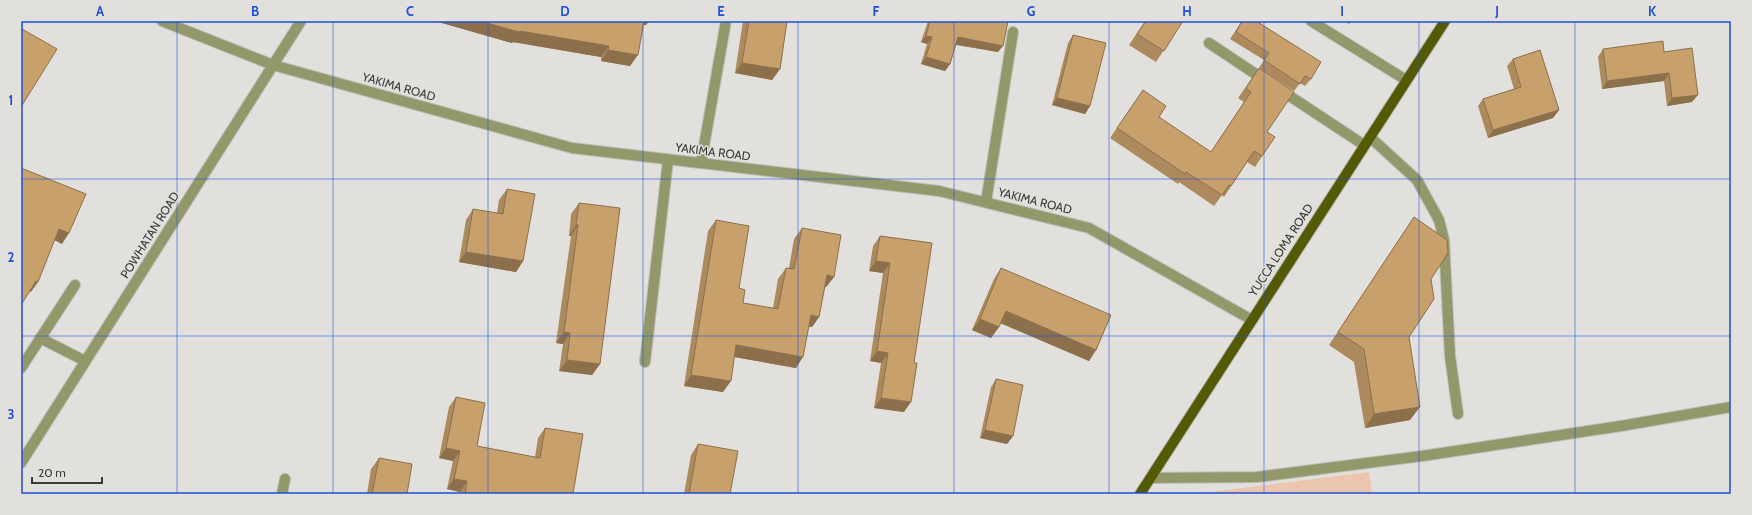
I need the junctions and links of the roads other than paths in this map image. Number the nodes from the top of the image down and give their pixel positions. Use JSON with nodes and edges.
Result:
{"nodes":[{"id":1,"x":162,"y":21,"type":"edge"},
{"id":2,"x":301,"y":21,"type":"edge"},
{"id":3,"x":726,"y":21,"type":"edge"},
{"id":4,"x":1311,"y":21,"type":"edge"},
{"id":5,"x":1445,"y":21,"type":"edge"},
{"id":6,"x":1013,"y":32,"type":"dead end"},
{"id":7,"x":1210,"y":43,"type":"dead end"},
{"id":8,"x":273,"y":65,"type":"junction"},
{"id":9,"x":1406,"y":80,"type":"junction"},
{"id":10,"x":1367,"y":141,"type":"junction"},
{"id":11,"x":668,"y":160,"type":"junction"},
{"id":12,"x":701,"y":163,"type":"junction"},
{"id":13,"x":986,"y":202,"type":"junction"},
{"id":14,"x":75,"y":285,"type":"dead end"},
{"id":15,"x":1252,"y":320,"type":"junction"},
{"id":16,"x":40,"y":338,"type":"junction"},
{"id":17,"x":85,"y":361,"type":"junction"},
{"id":18,"x":645,"y":362,"type":"dead end"},
{"id":19,"x":21,"y":368,"type":"edge"},
{"id":20,"x":1731,"y":407,"type":"edge"},
{"id":21,"x":1458,"y":414,"type":"dead end"},
{"id":22,"x":21,"y":463,"type":"edge"},
{"id":23,"x":1151,"y":478,"type":"junction"},
{"id":24,"x":285,"y":480,"type":"dead end"},
{"id":25,"x":282,"y":494,"type":"edge"},
{"id":26,"x":1140,"y":494,"type":"edge"}],
"edges":[{"from":1,"to":8,"type":"street","name":"YAKIMA ROAD"},
{"from":2,"to":8,"type":"street","name":"POWHATAN ROAD"},
{"from":3,"to":12,"type":"street"},
{"from":4,"to":9,"type":"street"},
{"from":5,"to":9,"type":"main road","name":"YUCCA LOMA ROAD"},
{"from":6,"to":13,"type":"street"},
{"from":7,"to":10,"type":"street"},
{"from":8,"to":11,"type":"street","name":"YAKIMA ROAD"},
{"from":8,"to":17,"type":"street","name":"POWHATAN ROAD"},
{"from":9,"to":10,"type":"main road","name":"YUCCA LOMA ROAD"},
{"from":10,"to":15,"type":"main road","name":"YUCCA LOMA ROAD"},
{"from":10,"to":21,"type":"street"},
{"from":11,"to":12,"type":"street","name":"YAKIMA ROAD"},
{"from":11,"to":18,"type":"street"},
{"from":12,"to":13,"type":"street","name":"YAKIMA ROAD"},
{"from":13,"to":15,"type":"street","name":"YAKIMA ROAD"},
{"from":14,"to":16,"type":"street"},
{"from":15,"to":23,"type":"main road","name":"YUCCA LOMA ROAD"},
{"from":16,"to":17,"type":"street"},
{"from":16,"to":19,"type":"street"},
{"from":17,"to":22,"type":"street","name":"POWHATAN ROAD"},
{"from":20,"to":23,"type":"street"},
{"from":23,"to":26,"type":"main road","name":"YUCCA LOMA ROAD"},
{"from":24,"to":25,"type":"street"}]}
